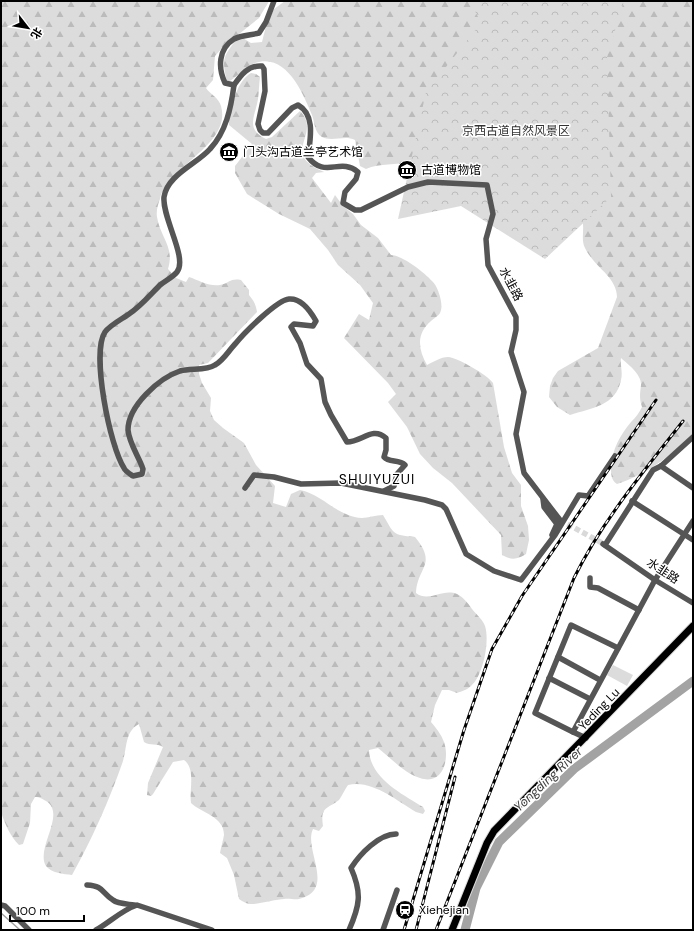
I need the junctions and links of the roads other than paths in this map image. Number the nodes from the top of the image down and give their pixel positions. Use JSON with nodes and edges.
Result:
{"nodes":[{"id":1,"x":274,"y":1,"type":"edge"},
{"id":2,"x":234,"y":85,"type":"junction"},
{"id":3,"x":693,"y":437,"type":"edge"},
{"id":4,"x":616,"y":456,"type":"dead end"},
{"id":5,"x":661,"y":466,"type":"junction"},
{"id":6,"x":244,"y":488,"type":"dead end"},
{"id":7,"x":693,"y":488,"type":"edge"},
{"id":8,"x":384,"y":491,"type":"junction"},
{"id":9,"x":544,"y":499,"type":"junction"},
{"id":10,"x":632,"y":501,"type":"junction"},
{"id":11,"x":560,"y":520,"type":"tunnel mouth"},
{"id":12,"x":693,"y":521,"type":"edge"},
{"id":13,"x":685,"y":535,"type":"junction"},
{"id":14,"x":693,"y":540,"type":"edge"},
{"id":15,"x":547,"y":546,"type":"junction"},
{"id":16,"x":590,"y":578,"type":"dead end"},
{"id":17,"x":655,"y":580,"type":"junction"},
{"id":18,"x":693,"y":602,"type":"edge"},
{"id":19,"x":639,"y":610,"type":"junction"},
{"id":20,"x":693,"y":626,"type":"edge"},
{"id":21,"x":618,"y":648,"type":"junction"},
{"id":22,"x":558,"y":657,"type":"junction"},
{"id":23,"x":549,"y":678,"type":"junction"},
{"id":24,"x":600,"y":680,"type":"junction"},
{"id":25,"x":590,"y":699,"type":"junction"},
{"id":26,"x":573,"y":732,"type":"junction"},
{"id":27,"x":586,"y":738,"type":"junction"},
{"id":28,"x":396,"y":834,"type":"dead end"},
{"id":29,"x":87,"y":885,"type":"dead end"},
{"id":30,"x":397,"y":890,"type":"dead end"},
{"id":31,"x":1,"y":905,"type":"edge"},
{"id":32,"x":137,"y":906,"type":"junction"},
{"id":33,"x":29,"y":930,"type":"edge"},
{"id":34,"x":96,"y":930,"type":"edge"},
{"id":35,"x":212,"y":930,"type":"edge"},
{"id":36,"x":348,"y":930,"type":"edge"},
{"id":37,"x":382,"y":930,"type":"edge"},
{"id":38,"x":452,"y":930,"type":"edge"}],
"edges":[{"from":1,"to":2,"type":"street"},
{"from":2,"to":8,"type":"street"},
{"from":2,"to":9,"type":"street","name":"水韭路"},
{"from":3,"to":5,"type":"street"},
{"from":4,"to":15,"type":"street"},
{"from":5,"to":7,"type":"street"},
{"from":5,"to":10,"type":"street"},
{"from":6,"to":8,"type":"street"},
{"from":8,"to":15,"type":"street"},
{"from":9,"to":11,"type":"street","name":"水韭路"},
{"from":9,"to":15,"type":"street"},
{"from":10,"to":13,"type":"street"},
{"from":10,"to":17,"type":"street","name":"水韭路"},
{"from":12,"to":13,"type":"street"},
{"from":13,"to":14,"type":"street"},
{"from":13,"to":17,"type":"street"},
{"from":16,"to":19,"type":"street"},
{"from":17,"to":18,"type":"street","name":"水韭路"},
{"from":17,"to":19,"type":"street"},
{"from":19,"to":21,"type":"street"},
{"from":20,"to":27,"type":"main road","name":"Yeding Lu"},
{"from":21,"to":22,"type":"street"},
{"from":21,"to":24,"type":"street"},
{"from":22,"to":23,"type":"street"},
{"from":22,"to":24,"type":"street"},
{"from":23,"to":25,"type":"street"},
{"from":23,"to":26,"type":"street"},
{"from":24,"to":25,"type":"street"},
{"from":25,"to":26,"type":"street"},
{"from":26,"to":27,"type":"street"},
{"from":27,"to":38,"type":"main road","name":"Yeding Lu"},
{"from":28,"to":36,"type":"street"},
{"from":29,"to":32,"type":"street"},
{"from":30,"to":37,"type":"street"},
{"from":31,"to":33,"type":"street"},
{"from":32,"to":34,"type":"street"},
{"from":32,"to":35,"type":"street"}]}
